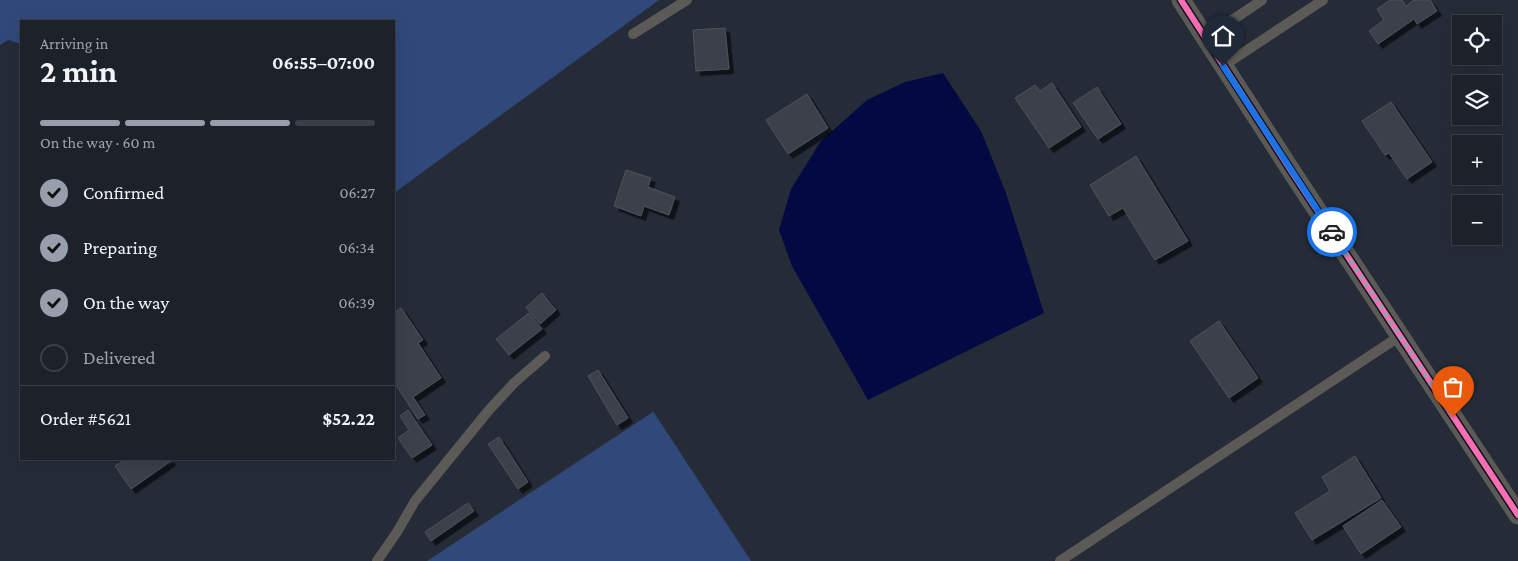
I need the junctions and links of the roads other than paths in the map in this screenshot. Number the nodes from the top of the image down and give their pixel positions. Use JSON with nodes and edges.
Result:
{"nodes":[{"id":1,"x":687,"y":0,"type":"edge"},
{"id":2,"x":1181,"y":0,"type":"edge"},
{"id":3,"x":1262,"y":0,"type":"edge"},
{"id":4,"x":1323,"y":0,"type":"edge"},
{"id":5,"x":1202,"y":33,"type":"junction"},
{"id":6,"x":633,"y":34,"type":"dead end"},
{"id":7,"x":1223,"y":66,"type":"junction"},
{"id":8,"x":1400,"y":336,"type":"junction"},
{"id":9,"x":545,"y":356,"type":"dead end"},
{"id":10,"x":1518,"y":514,"type":"edge"},
{"id":11,"x":377,"y":561,"type":"edge"},
{"id":12,"x":1060,"y":561,"type":"edge"}],
"edges":[{"from":1,"to":6,"type":"lane"},
{"from":2,"to":5,"type":"street"},
{"from":3,"to":5,"type":"lane"},
{"from":4,"to":7,"type":"lane"},
{"from":5,"to":7,"type":"street"},
{"from":7,"to":8,"type":"street"},
{"from":8,"to":10,"type":"street"},
{"from":8,"to":12,"type":"lane"},
{"from":9,"to":11,"type":"lane"}]}
